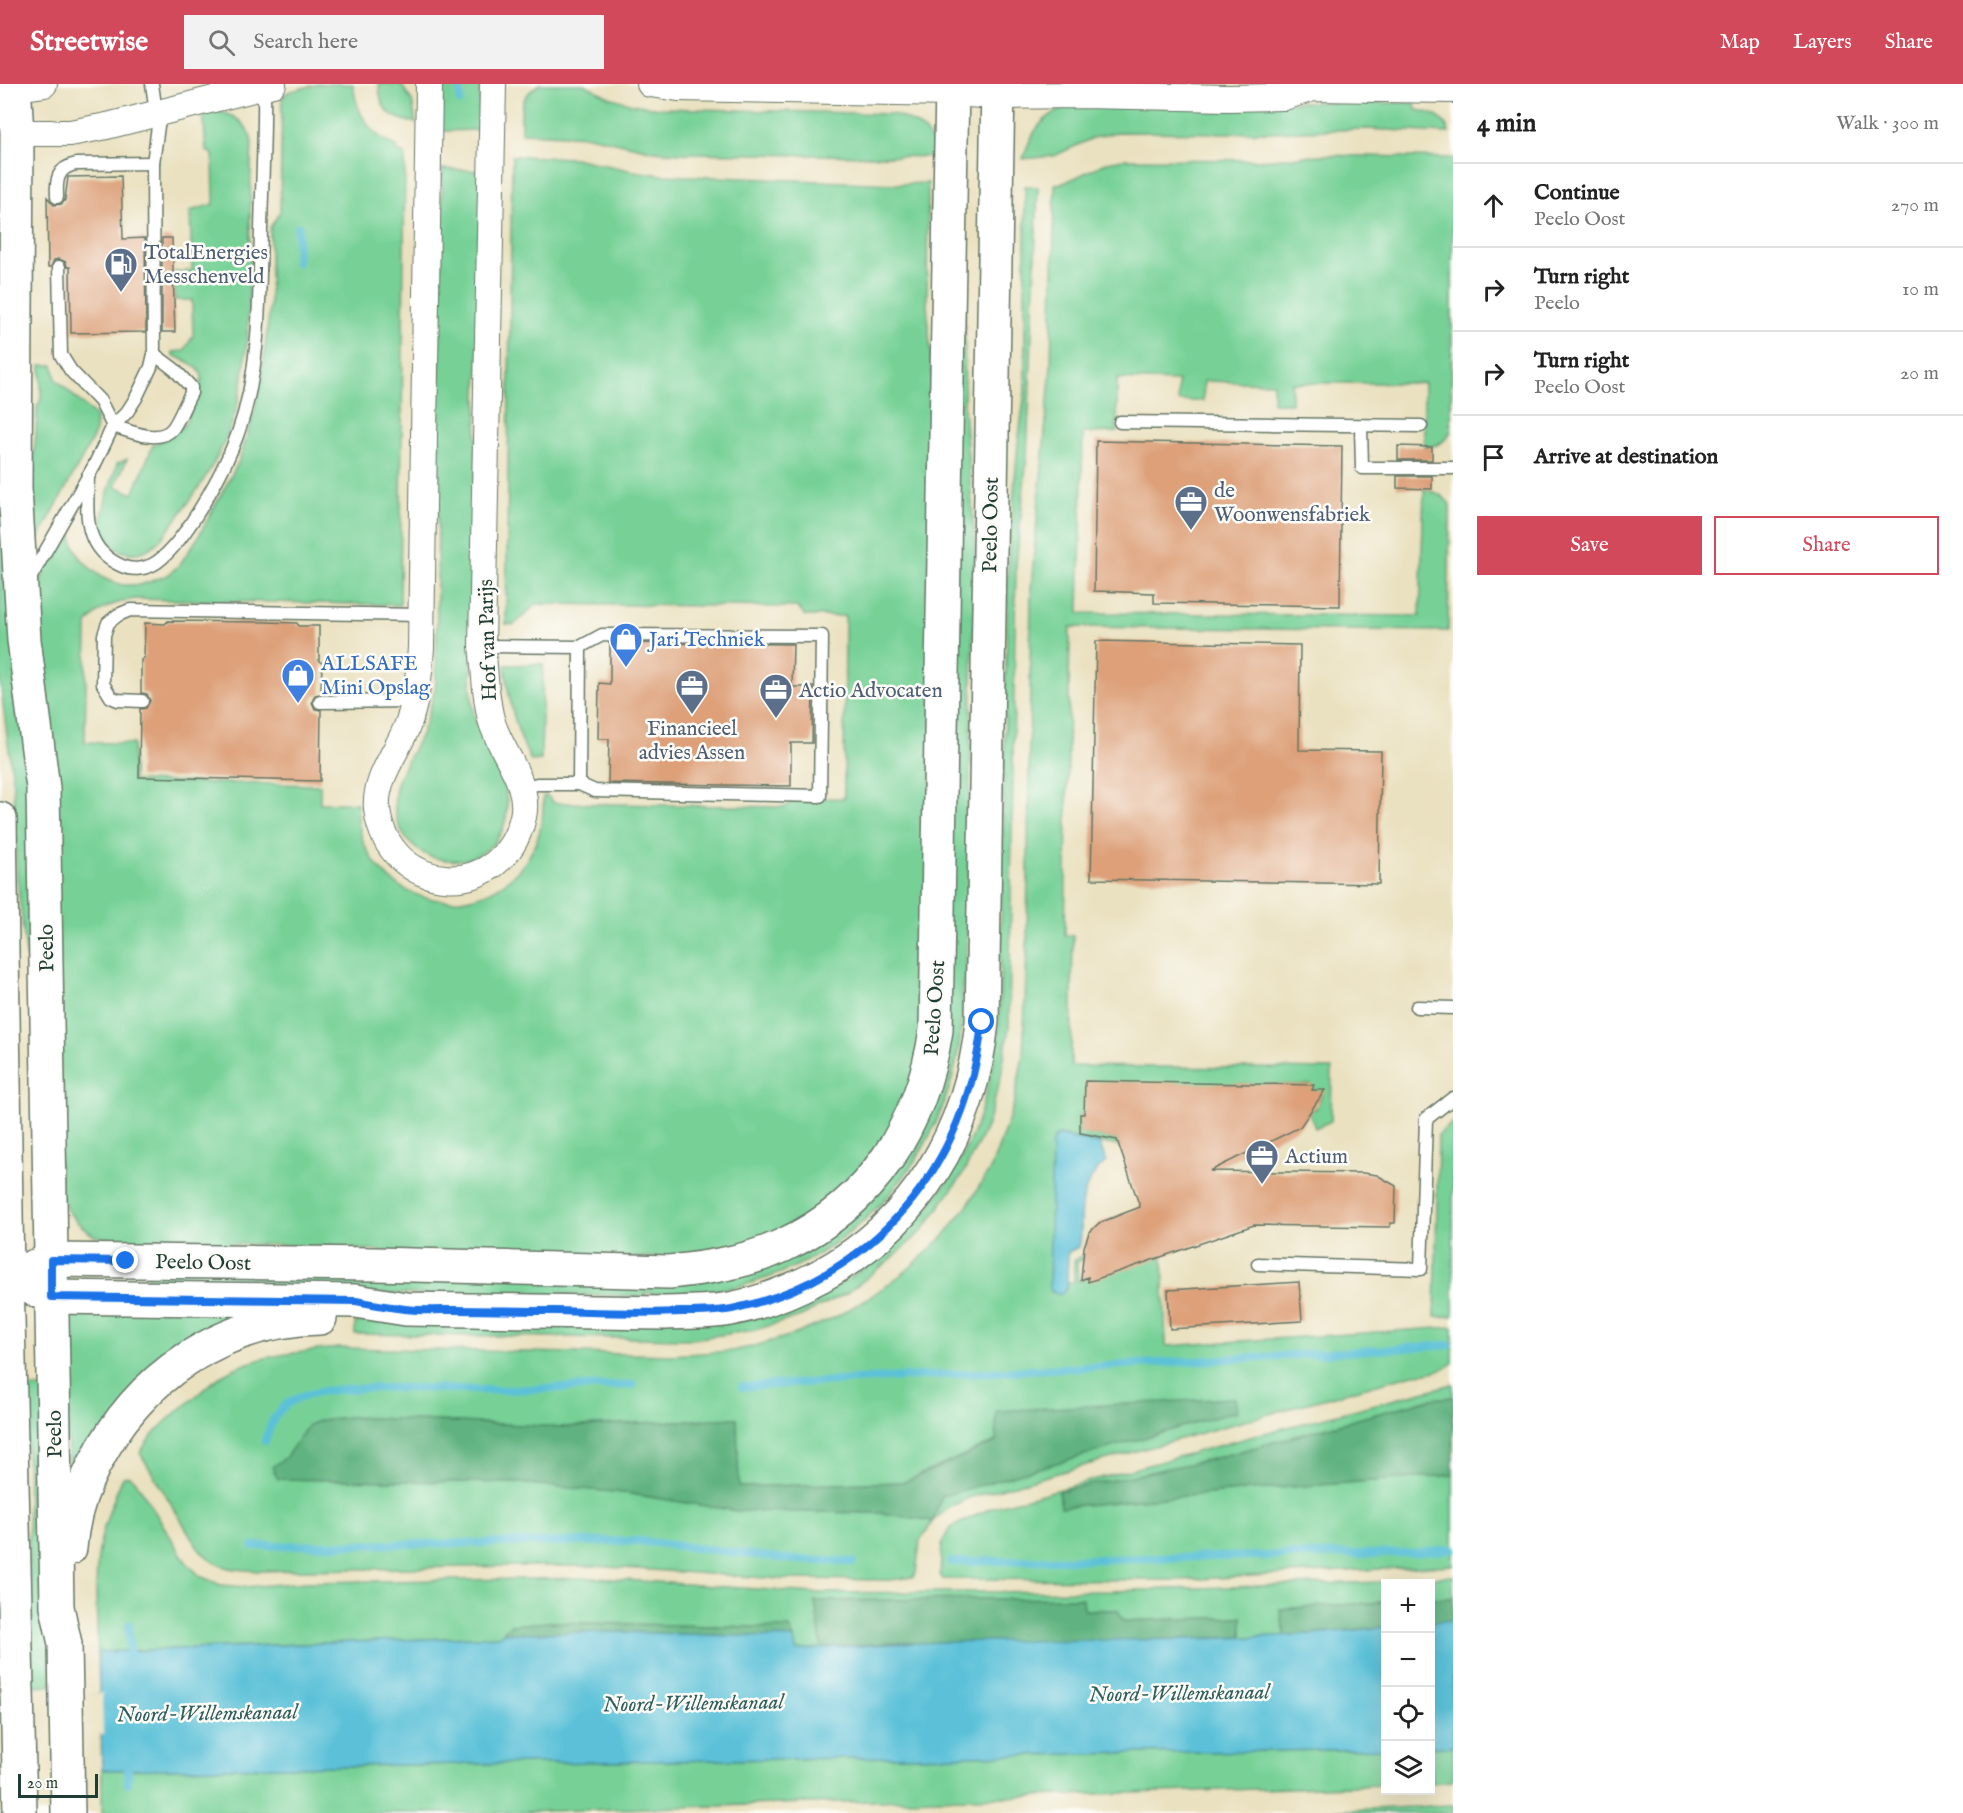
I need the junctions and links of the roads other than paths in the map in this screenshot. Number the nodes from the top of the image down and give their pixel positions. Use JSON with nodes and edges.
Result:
{"nodes":[{"id":1,"x":152,"y":84,"type":"edge"},
{"id":2,"x":429,"y":84,"type":"edge"},
{"id":3,"x":493,"y":84,"type":"edge"},
{"id":4,"x":650,"y":84,"type":"edge"},
{"id":5,"x":24,"y":85,"type":"edge"},
{"id":6,"x":267,"y":85,"type":"edge"},
{"id":7,"x":1309,"y":86,"type":"edge"},
{"id":8,"x":952,"y":88,"type":"edge"},
{"id":9,"x":998,"y":90,"type":"edge"},
{"id":10,"x":1453,"y":90,"type":"edge"},
{"id":11,"x":156,"y":113,"type":"junction"},
{"id":12,"x":17,"y":133,"type":"junction"},
{"id":13,"x":153,"y":164,"type":"junction"},
{"id":14,"x":57,"y":197,"type":"dead end"},
{"id":15,"x":59,"y":267,"type":"dead end"},
{"id":16,"x":154,"y":354,"type":"junction"},
{"id":17,"x":1120,"y":422,"type":"dead end"},
{"id":18,"x":113,"y":426,"type":"junction"},
{"id":19,"x":1361,"y":426,"type":"junction"},
{"id":20,"x":1421,"y":426,"type":"dead end"},
{"id":21,"x":1453,"y":468,"type":"edge"},
{"id":22,"x":88,"y":476,"type":"junction"},
{"id":23,"x":20,"y":596,"type":"junction"},
{"id":24,"x":421,"y":615,"type":"junction"},
{"id":25,"x":482,"y":646,"type":"junction"},
{"id":26,"x":580,"y":647,"type":"junction"},
{"id":27,"x":142,"y":701,"type":"dead end"},
{"id":28,"x":320,"y":702,"type":"dead end"},
{"id":29,"x":415,"y":702,"type":"junction"},
{"id":30,"x":579,"y":784,"type":"junction"},
{"id":31,"x":521,"y":788,"type":"junction"},
{"id":32,"x":0,"y":819,"type":"edge"},
{"id":33,"x":1417,"y":1007,"type":"dead end"},
{"id":34,"x":1453,"y":1008,"type":"edge"},
{"id":35,"x":1453,"y":1098,"type":"edge"},
{"id":36,"x":51,"y":1260,"type":"junction"},
{"id":37,"x":1258,"y":1264,"type":"dead end"},
{"id":38,"x":7,"y":1276,"type":"junction"},
{"id":39,"x":51,"y":1297,"type":"junction"},
{"id":40,"x":406,"y":1309,"type":"junction"},
{"id":41,"x":7,"y":1588,"type":"edge"},
{"id":42,"x":65,"y":1644,"type":"junction"},
{"id":43,"x":20,"y":1813,"type":"edge"},
{"id":44,"x":68,"y":1813,"type":"edge"}],
"edges":[{"from":1,"to":11,"type":"lane"},
{"from":2,"to":24,"type":"street","name":"Hof van Parijs"},
{"from":3,"to":25,"type":"street","name":"Hof van Parijs"},
{"from":4,"to":8,"type":"street"},
{"from":5,"to":12,"type":"main road","name":"Peelo"},
{"from":6,"to":11,"type":"street"},
{"from":6,"to":22,"type":"lane"},
{"from":7,"to":9,"type":"street"},
{"from":7,"to":10,"type":"street"},
{"from":8,"to":9,"type":"street"},
{"from":8,"to":36,"type":"main road","name":"Peelo Oost"},
{"from":9,"to":40,"type":"main road","name":"Peelo Oost"},
{"from":11,"to":12,"type":"street"},
{"from":11,"to":13,"type":"lane"},
{"from":12,"to":23,"type":"main road","name":"Peelo"},
{"from":13,"to":14,"type":"lane"},
{"from":13,"to":16,"type":"lane"},
{"from":15,"to":18,"type":"lane"},
{"from":16,"to":18,"type":"lane"},
{"from":16,"to":18,"type":"lane"},
{"from":17,"to":19,"type":"lane"},
{"from":18,"to":22,"type":"lane"},
{"from":19,"to":20,"type":"lane"},
{"from":19,"to":21,"type":"lane"},
{"from":22,"to":23,"type":"lane"},
{"from":23,"to":36,"type":"main road","name":"Peelo"},
{"from":24,"to":27,"type":"lane"},
{"from":24,"to":29,"type":"street","name":"Hof van Parijs"},
{"from":25,"to":26,"type":"lane"},
{"from":25,"to":31,"type":"street","name":"Hof van Parijs"},
{"from":26,"to":30,"type":"lane"},
{"from":26,"to":30,"type":"lane"},
{"from":28,"to":29,"type":"lane"},
{"from":29,"to":31,"type":"street","name":"Hof van Parijs"},
{"from":30,"to":31,"type":"lane"},
{"from":32,"to":38,"type":"main road","name":"Peelo"},
{"from":33,"to":34,"type":"lane"},
{"from":35,"to":37,"type":"lane"},
{"from":36,"to":38,"type":"main road","name":"Peelo Oost"},
{"from":36,"to":39,"type":"main road","name":"Peelo"},
{"from":38,"to":39,"type":"main road","name":"Peelo Oost"},
{"from":38,"to":41,"type":"main road","name":"Peelo"},
{"from":39,"to":40,"type":"main road","name":"Peelo Oost"},
{"from":39,"to":42,"type":"main road","name":"Peelo"},
{"from":40,"to":42,"type":"main road"},
{"from":41,"to":43,"type":"main road","name":"Peelo"},
{"from":42,"to":44,"type":"main road","name":"Peelo"}]}
